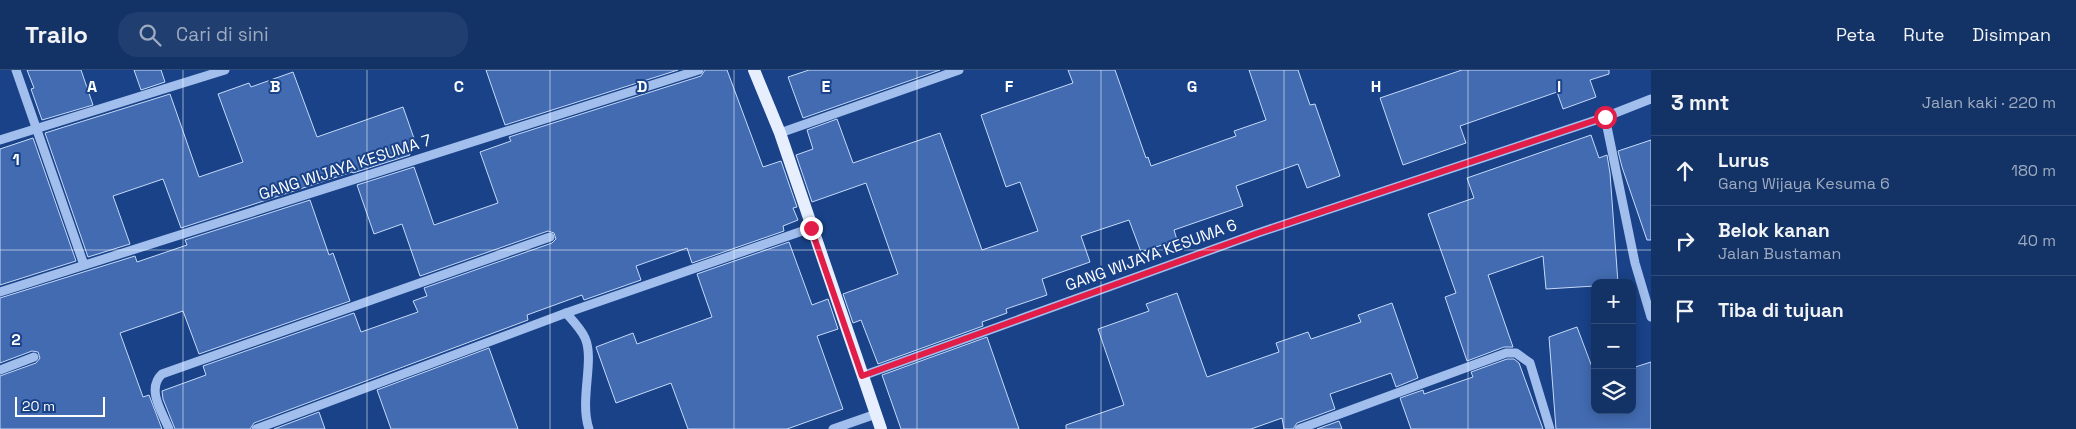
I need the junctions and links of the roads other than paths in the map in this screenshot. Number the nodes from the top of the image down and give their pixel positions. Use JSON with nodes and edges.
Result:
{"nodes":[{"id":1,"x":16,"y":70,"type":"edge"},
{"id":2,"x":225,"y":70,"type":"edge"},
{"id":3,"x":699,"y":70,"type":"edge"},
{"id":4,"x":754,"y":70,"type":"edge"},
{"id":5,"x":959,"y":70,"type":"edge"},
{"id":6,"x":1651,"y":100,"type":"edge"},
{"id":7,"x":1605,"y":117,"type":"junction"},
{"id":8,"x":36,"y":127,"type":"junction"},
{"id":9,"x":780,"y":133,"type":"junction"},
{"id":10,"x":0,"y":140,"type":"edge"},
{"id":11,"x":811,"y":228,"type":"junction"},
{"id":12,"x":550,"y":237,"type":"dead end"},
{"id":13,"x":84,"y":265,"type":"junction"},
{"id":14,"x":0,"y":292,"type":"edge"},
{"id":15,"x":566,"y":313,"type":"junction"},
{"id":16,"x":1651,"y":317,"type":"edge"},
{"id":17,"x":34,"y":357,"type":"dead end"},
{"id":18,"x":0,"y":370,"type":"edge"},
{"id":19,"x":862,"y":376,"type":"junction"},
{"id":20,"x":876,"y":414,"type":"junction"},
{"id":21,"x":169,"y":429,"type":"edge"},
{"id":22,"x":256,"y":429,"type":"edge"},
{"id":23,"x":589,"y":429,"type":"edge"},
{"id":24,"x":833,"y":429,"type":"edge"},
{"id":25,"x":881,"y":429,"type":"edge"},
{"id":26,"x":1299,"y":429,"type":"edge"},
{"id":27,"x":1550,"y":429,"type":"edge"}],
"edges":[{"from":1,"to":8,"type":"street"},
{"from":2,"to":8,"type":"street"},
{"from":3,"to":13,"type":"street","name":"GANG WIJAYA KESUMA 7"},
{"from":4,"to":9,"type":"main road"},
{"from":5,"to":9,"type":"street"},
{"from":6,"to":7,"type":"street","name":"GANG WIJAYA KESUMA 6"},
{"from":7,"to":16,"type":"street"},
{"from":7,"to":19,"type":"street","name":"GANG WIJAYA KESUMA 6"},
{"from":8,"to":10,"type":"street"},
{"from":8,"to":13,"type":"street"},
{"from":9,"to":11,"type":"main road"},
{"from":11,"to":15,"type":"street"},
{"from":11,"to":19,"type":"main road"},
{"from":12,"to":21,"type":"street"},
{"from":13,"to":14,"type":"street","name":"GANG WIJAYA KESUMA 7"},
{"from":15,"to":22,"type":"street"},
{"from":15,"to":23,"type":"street"},
{"from":17,"to":18,"type":"street"},
{"from":19,"to":20,"type":"main road"},
{"from":20,"to":24,"type":"street"},
{"from":20,"to":25,"type":"main road"},
{"from":26,"to":27,"type":"street"}]}
